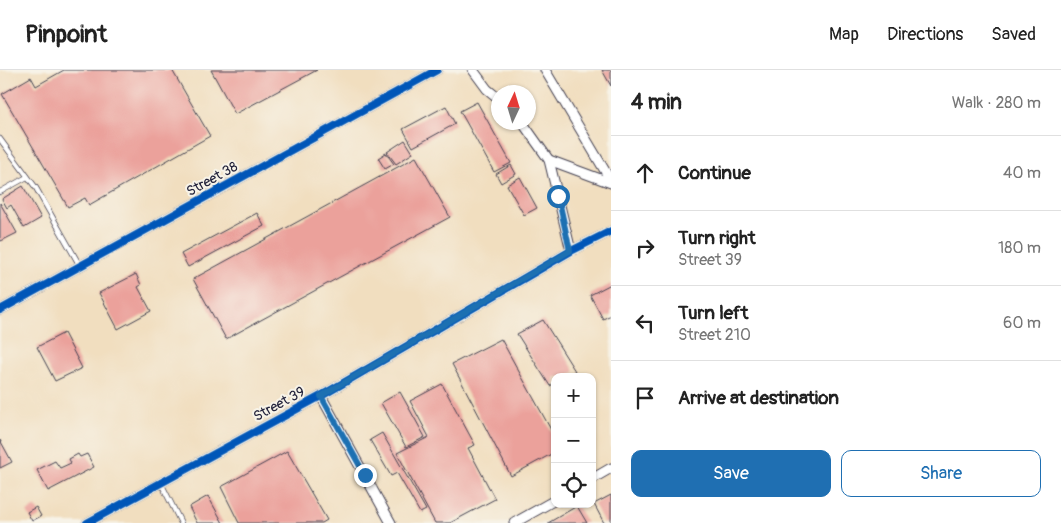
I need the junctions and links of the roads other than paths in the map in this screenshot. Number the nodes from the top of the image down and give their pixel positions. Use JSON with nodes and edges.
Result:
{"nodes":[{"id":1,"x":437,"y":70,"type":"edge"},
{"id":2,"x":473,"y":70,"type":"edge"},
{"id":3,"x":545,"y":70,"type":"edge"},
{"id":4,"x":491,"y":92,"type":"edge"},
{"id":5,"x":528,"y":130,"type":"edge"},
{"id":6,"x":0,"y":139,"type":"edge"},
{"id":7,"x":549,"y":160,"type":"junction"},
{"id":8,"x":27,"y":177,"type":"junction"},
{"id":9,"x":611,"y":182,"type":"edge"},
{"id":10,"x":0,"y":192,"type":"edge"},
{"id":11,"x":611,"y":231,"type":"edge"},
{"id":12,"x":570,"y":251,"type":"junction"},
{"id":13,"x":80,"y":266,"type":"junction"},
{"id":14,"x":0,"y":310,"type":"edge"},
{"id":15,"x":321,"y":396,"type":"junction"},
{"id":16,"x":611,"y":468,"type":"edge"},
{"id":17,"x":596,"y":477,"type":"edge"},
{"id":18,"x":161,"y":483,"type":"junction"},
{"id":19,"x":551,"y":502,"type":"edge"},
{"id":20,"x":87,"y":523,"type":"edge"},
{"id":21,"x":180,"y":523,"type":"edge"},
{"id":22,"x":391,"y":523,"type":"edge"},
{"id":23,"x":514,"y":523,"type":"edge"}],
"edges":[{"from":1,"to":13,"type":"street","name":"Street 38"},
{"from":2,"to":4,"type":"street"},
{"from":3,"to":9,"type":"street"},
{"from":5,"to":7,"type":"street"},
{"from":6,"to":8,"type":"lane"},
{"from":7,"to":9,"type":"street"},
{"from":7,"to":12,"type":"street"},
{"from":8,"to":10,"type":"lane"},
{"from":8,"to":13,"type":"lane"},
{"from":11,"to":12,"type":"street","name":"Street 39"},
{"from":12,"to":15,"type":"street","name":"Street 39"},
{"from":13,"to":14,"type":"street","name":"Street 38"},
{"from":15,"to":18,"type":"street","name":"Street 39"},
{"from":15,"to":22,"type":"street"},
{"from":16,"to":17,"type":"street"},
{"from":18,"to":20,"type":"street","name":"Street 39"},
{"from":18,"to":21,"type":"lane"},
{"from":19,"to":23,"type":"street"}]}
